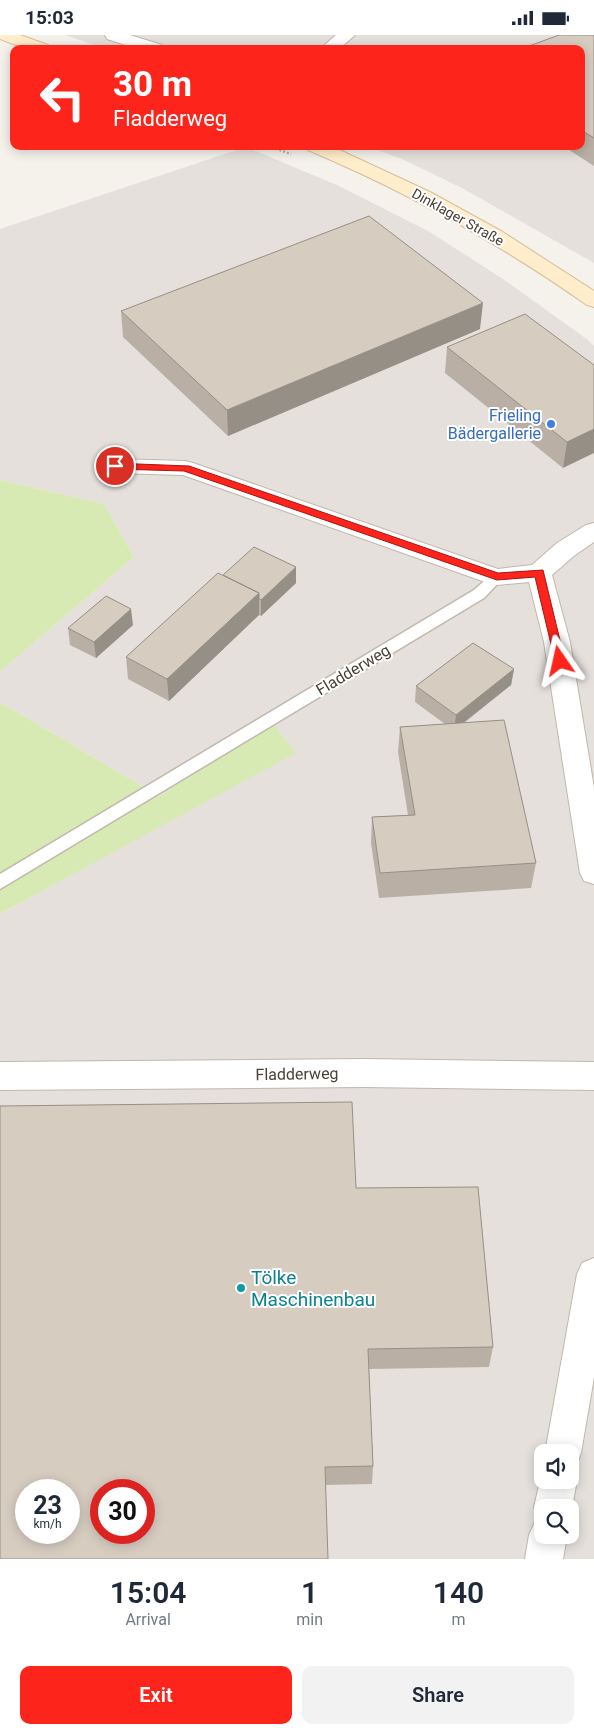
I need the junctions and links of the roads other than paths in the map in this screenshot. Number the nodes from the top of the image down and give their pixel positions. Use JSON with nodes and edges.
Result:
{"nodes":[{"id":1,"x":5,"y":35,"type":"edge"},
{"id":2,"x":113,"y":35,"type":"edge"},
{"id":3,"x":347,"y":35,"type":"edge"},
{"id":4,"x":31,"y":45,"type":"edge"},
{"id":5,"x":144,"y":45,"type":"edge"},
{"id":6,"x":333,"y":45,"type":"edge"},
{"id":7,"x":324,"y":150,"type":"edge"},
{"id":8,"x":594,"y":301,"type":"edge"},
{"id":9,"x":115,"y":466,"type":"dead end"},
{"id":10,"x":594,"y":531,"type":"edge"},
{"id":11,"x":539,"y":573,"type":"junction"},
{"id":12,"x":497,"y":577,"type":"junction"},
{"id":13,"x":594,"y":873,"type":"edge"},
{"id":14,"x":0,"y":882,"type":"edge"},
{"id":15,"x":0,"y":1076,"type":"edge"},
{"id":16,"x":594,"y":1076,"type":"edge"},
{"id":17,"x":594,"y":1274,"type":"edge"},
{"id":18,"x":565,"y":1444,"type":"edge"},
{"id":19,"x":546,"y":1544,"type":"edge"},
{"id":20,"x":544,"y":1559,"type":"edge"}],
"edges":[{"from":1,"to":4,"type":"main road"},
{"from":2,"to":5,"type":"street"},
{"from":3,"to":6,"type":"street"},
{"from":7,"to":8,"type":"main road","name":"Dinklager Straße"},
{"from":9,"to":12,"type":"street"},
{"from":10,"to":11,"type":"street"},
{"from":11,"to":12,"type":"street"},
{"from":11,"to":13,"type":"street"},
{"from":12,"to":14,"type":"lane","name":"Fladderweg"},
{"from":15,"to":16,"type":"street","name":"Fladderweg"},
{"from":17,"to":18,"type":"street"},
{"from":19,"to":20,"type":"street"}]}
